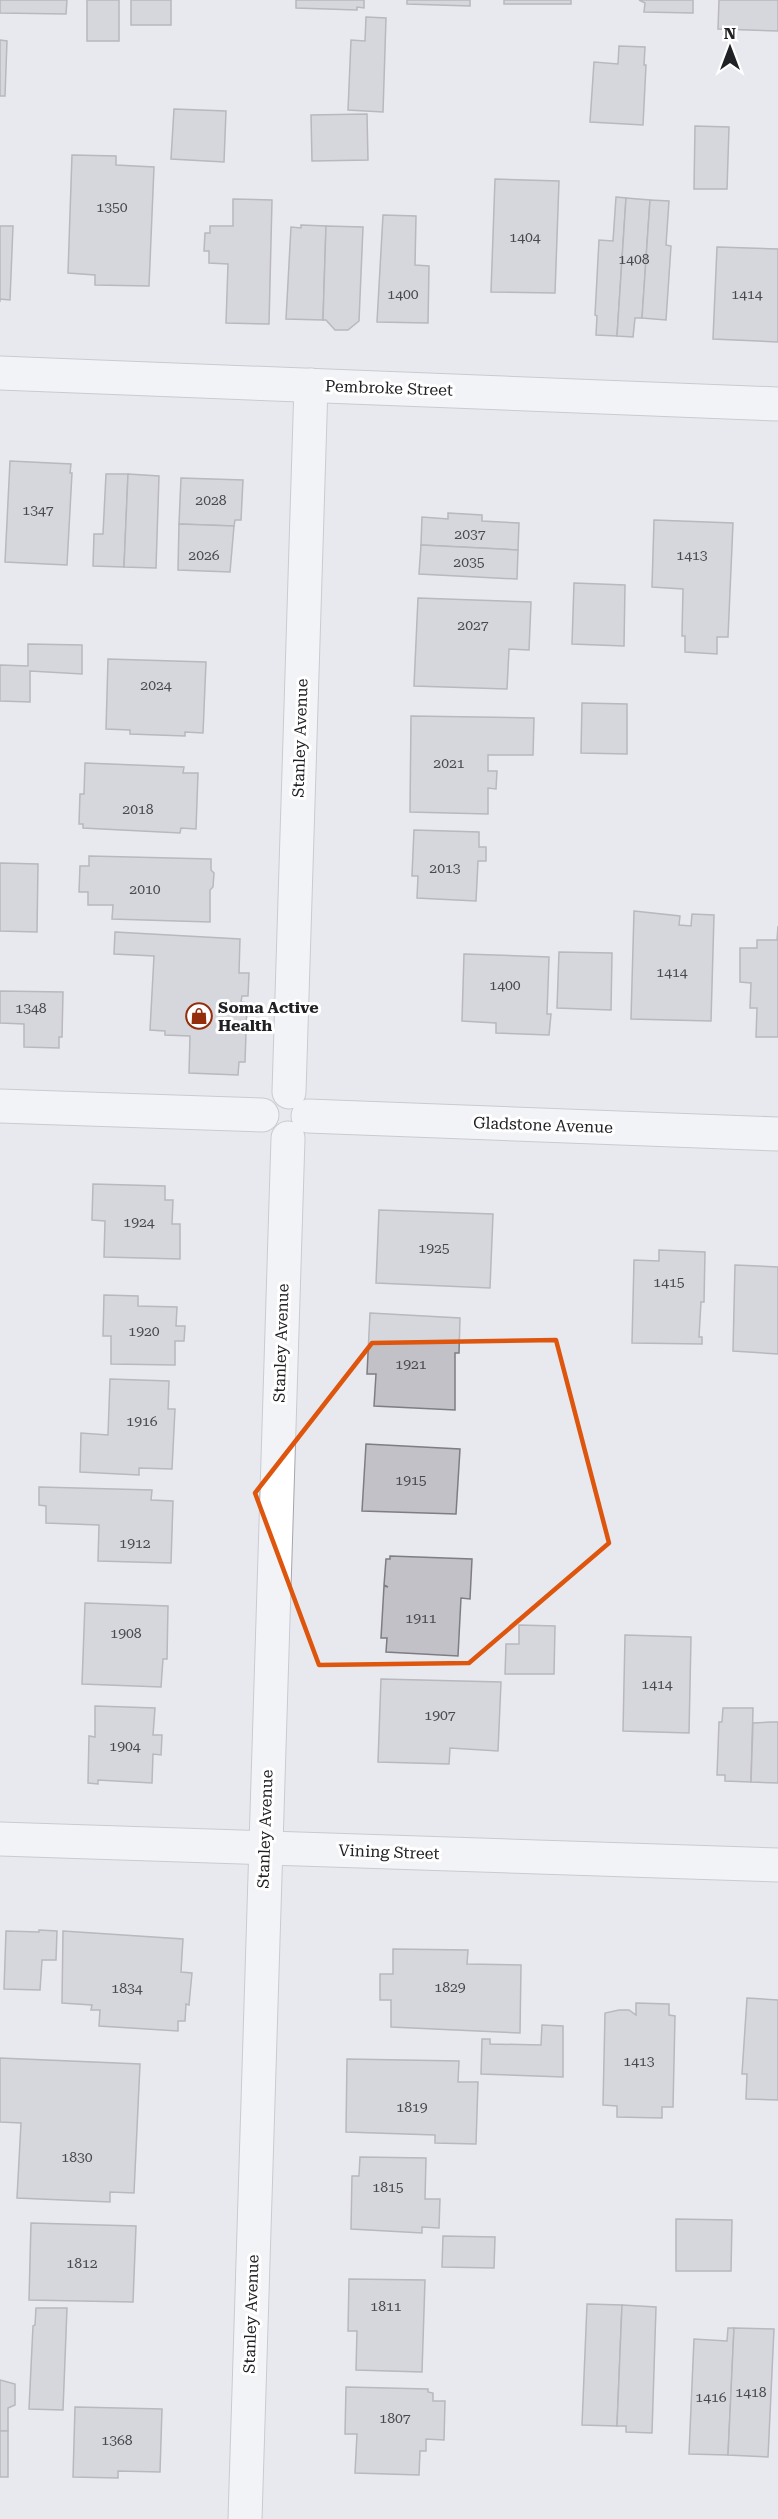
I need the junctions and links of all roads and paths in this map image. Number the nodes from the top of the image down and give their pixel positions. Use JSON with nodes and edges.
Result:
{"nodes":[{"id":1,"x":0,"y":373,"type":"edge"},
{"id":2,"x":311,"y":385,"type":"junction"},
{"id":3,"x":778,"y":404,"type":"edge"},
{"id":4,"x":0,"y":1106,"type":"edge"},
{"id":5,"x":295,"y":1115,"type":"junction"},
{"id":6,"x":778,"y":1134,"type":"edge"},
{"id":7,"x":0,"y":1839,"type":"edge"},
{"id":8,"x":265,"y":1847,"type":"junction"},
{"id":9,"x":778,"y":1865,"type":"edge"},
{"id":10,"x":244,"y":2519,"type":"edge"}],
"edges":[{"from":1,"to":2,"type":"street","name":"Pembroke Street"},
{"from":2,"to":3,"type":"street","name":"Pembroke Street"},
{"from":2,"to":5,"type":"street","name":"Stanley Avenue"},
{"from":4,"to":5,"type":"street"},
{"from":5,"to":6,"type":"street","name":"Gladstone Avenue"},
{"from":5,"to":8,"type":"street","name":"Stanley Avenue"},
{"from":7,"to":8,"type":"street","name":"Vining Street"},
{"from":8,"to":9,"type":"street","name":"Vining Street"},
{"from":8,"to":10,"type":"street","name":"Stanley Avenue"}]}
